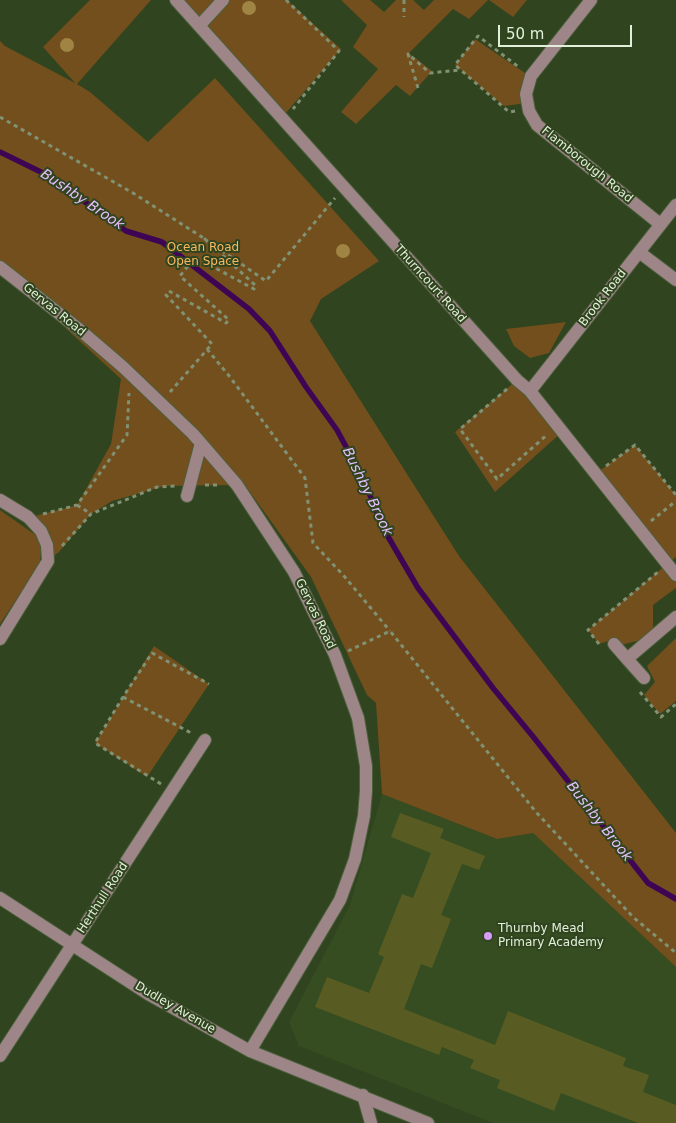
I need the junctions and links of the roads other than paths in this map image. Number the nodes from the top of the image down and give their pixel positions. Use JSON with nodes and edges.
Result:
{"nodes":[{"id":1,"x":176,"y":0,"type":"edge"},
{"id":2,"x":223,"y":0,"type":"edge"},
{"id":3,"x":591,"y":0,"type":"edge"},
{"id":4,"x":200,"y":25,"type":"junction"},
{"id":5,"x":676,"y":204,"type":"edge"},
{"id":6,"x":660,"y":224,"type":"junction"},
{"id":7,"x":639,"y":252,"type":"junction"},
{"id":8,"x":0,"y":267,"type":"edge"},
{"id":9,"x":676,"y":280,"type":"edge"},
{"id":10,"x":530,"y":391,"type":"junction"},
{"id":11,"x":201,"y":443,"type":"junction"},
{"id":12,"x":189,"y":491,"type":"road end"},
{"id":13,"x":0,"y":500,"type":"edge"},
{"id":14,"x":676,"y":575,"type":"edge"},
{"id":15,"x":676,"y":617,"type":"edge"},
{"id":16,"x":0,"y":639,"type":"edge"},
{"id":17,"x":614,"y":644,"type":"dead end"},
{"id":18,"x":627,"y":659,"type":"junction"},
{"id":19,"x":644,"y":678,"type":"dead end"},
{"id":20,"x":205,"y":740,"type":"road end"},
{"id":21,"x":0,"y":898,"type":"edge"},
{"id":22,"x":71,"y":946,"type":"junction"},
{"id":23,"x":250,"y":1051,"type":"junction"},
{"id":24,"x":0,"y":1056,"type":"edge"},
{"id":25,"x":363,"y":1095,"type":"junction"},
{"id":26,"x":371,"y":1123,"type":"edge"},
{"id":27,"x":428,"y":1123,"type":"edge"}],
"edges":[{"from":1,"to":4,"type":"street","name":"Thurncourt Road"},
{"from":2,"to":4,"type":"street"},
{"from":3,"to":6,"type":"street","name":"Flamborough Road"},
{"from":4,"to":10,"type":"street","name":"Thurncourt Road"},
{"from":5,"to":6,"type":"street","name":"Brook Road"},
{"from":6,"to":7,"type":"street","name":"Brook Road"},
{"from":7,"to":9,"type":"street"},
{"from":7,"to":10,"type":"street","name":"Brook Road"},
{"from":8,"to":11,"type":"street","name":"Gervas Road"},
{"from":10,"to":14,"type":"street","name":"Thurncourt Road"},
{"from":11,"to":12,"type":"street"},
{"from":11,"to":23,"type":"street","name":"Gervas Road"},
{"from":13,"to":16,"type":"street"},
{"from":15,"to":18,"type":"street"},
{"from":17,"to":18,"type":"street"},
{"from":18,"to":19,"type":"street"},
{"from":20,"to":22,"type":"street","name":"Herthull Road"},
{"from":21,"to":22,"type":"street","name":"Dudley Avenue"},
{"from":22,"to":23,"type":"street","name":"Dudley Avenue"},
{"from":22,"to":24,"type":"street","name":"Herthull Road"},
{"from":23,"to":25,"type":"street","name":"Dudley Avenue"},
{"from":25,"to":26,"type":"street"},
{"from":25,"to":27,"type":"street","name":"Dudley Avenue"}]}
